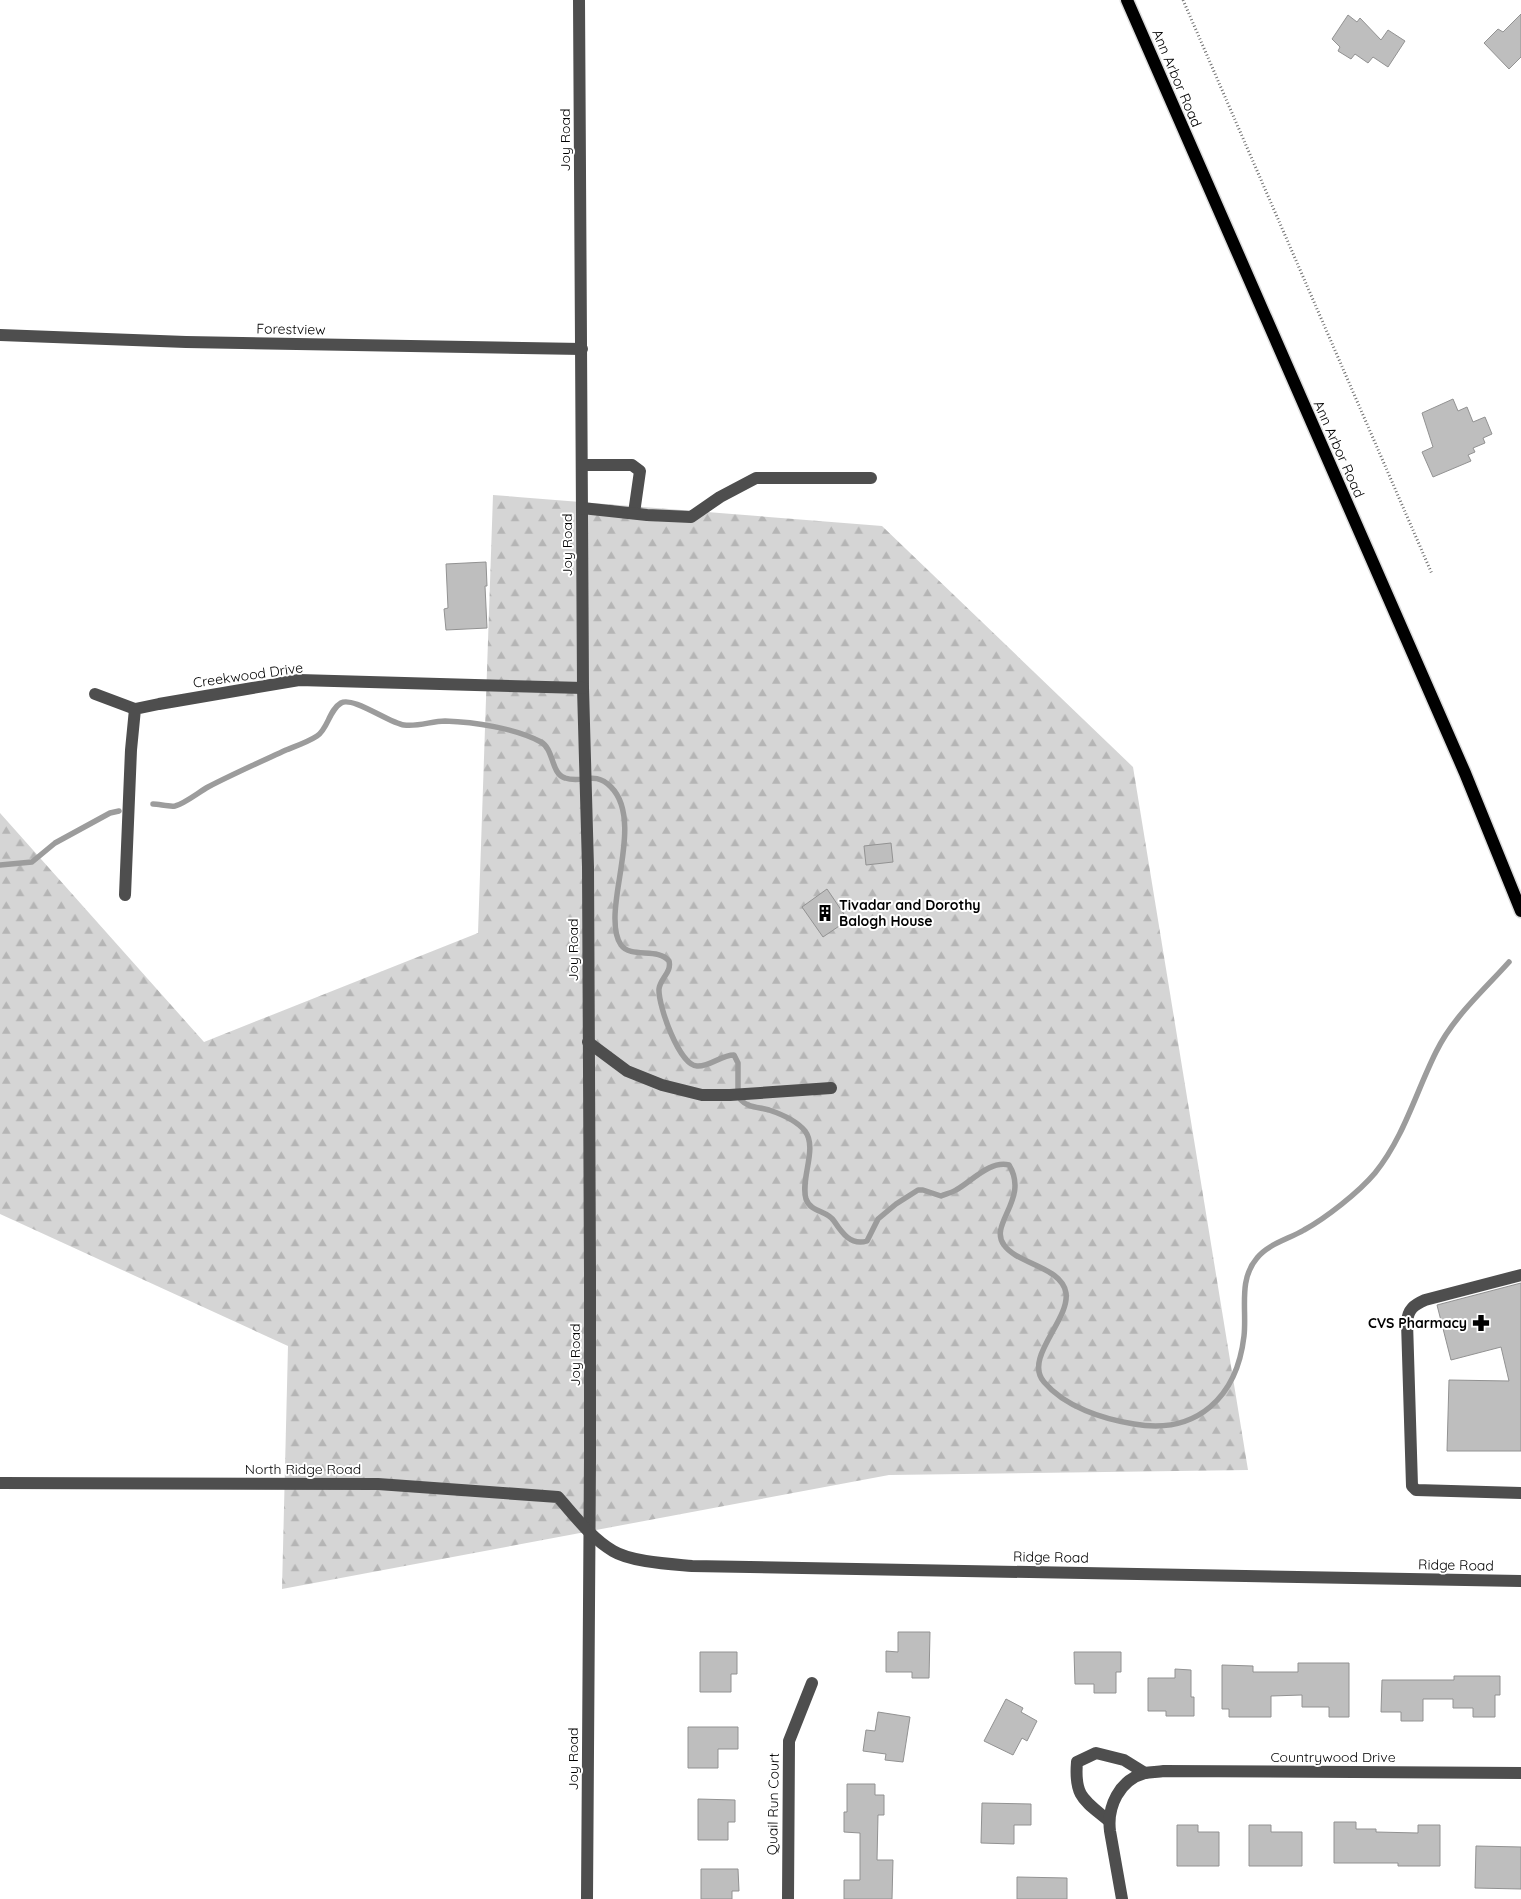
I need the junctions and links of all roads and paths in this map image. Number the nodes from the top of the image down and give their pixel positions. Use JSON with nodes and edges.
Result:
{"nodes":[{"id":1,"x":579,"y":0,"type":"edge"},
{"id":2,"x":1126,"y":0,"type":"edge"},
{"id":3,"x":1183,"y":0,"type":"edge"},
{"id":4,"x":0,"y":335,"type":"edge"},
{"id":5,"x":582,"y":349,"type":"junction"},
{"id":6,"x":582,"y":465,"type":"junction"},
{"id":7,"x":870,"y":478,"type":"dead end"},
{"id":8,"x":582,"y":508,"type":"junction"},
{"id":9,"x":634,"y":513,"type":"junction"},
{"id":10,"x":1432,"y":574,"type":"dead end"},
{"id":11,"x":583,"y":688,"type":"junction"},
{"id":12,"x":95,"y":694,"type":"dead end"},
{"id":13,"x":135,"y":709,"type":"junction"},
{"id":14,"x":125,"y":895,"type":"dead end"},
{"id":15,"x":1521,"y":911,"type":"edge"},
{"id":16,"x":588,"y":1042,"type":"junction"},
{"id":17,"x":831,"y":1088,"type":"dead end"},
{"id":18,"x":1521,"y":1275,"type":"edge"},
{"id":19,"x":0,"y":1483,"type":"edge"},
{"id":20,"x":1521,"y":1493,"type":"edge"},
{"id":21,"x":589,"y":1532,"type":"junction"},
{"id":22,"x":1521,"y":1581,"type":"edge"},
{"id":23,"x":812,"y":1683,"type":"dead end"},
{"id":24,"x":1145,"y":1773,"type":"junction"},
{"id":25,"x":1521,"y":1773,"type":"edge"},
{"id":26,"x":1109,"y":1821,"type":"junction"},
{"id":27,"x":587,"y":1899,"type":"edge"},
{"id":28,"x":788,"y":1899,"type":"edge"},
{"id":29,"x":1122,"y":1899,"type":"edge"}],
"edges":[{"from":1,"to":5,"type":"street","name":"Joy Road"},
{"from":2,"to":15,"type":"main road","name":"Ann Arbor Road"},
{"from":3,"to":10,"type":"path"},
{"from":4,"to":5,"type":"street","name":"Forestview"},
{"from":5,"to":6,"type":"street","name":"Joy Road"},
{"from":6,"to":8,"type":"street","name":"Joy Road"},
{"from":6,"to":9,"type":"street"},
{"from":7,"to":9,"type":"street"},
{"from":8,"to":9,"type":"street"},
{"from":8,"to":11,"type":"street","name":"Joy Road"},
{"from":11,"to":13,"type":"street","name":"Creekwood Drive"},
{"from":11,"to":16,"type":"street","name":"Joy Road"},
{"from":12,"to":13,"type":"street"},
{"from":13,"to":14,"type":"street"},
{"from":16,"to":17,"type":"street"},
{"from":16,"to":21,"type":"street","name":"Joy Road"},
{"from":18,"to":20,"type":"street"},
{"from":19,"to":21,"type":"street","name":"North Ridge Road"},
{"from":21,"to":22,"type":"street","name":"Ridge Road"},
{"from":21,"to":27,"type":"street","name":"Joy Road"},
{"from":23,"to":28,"type":"street","name":"Quail Run Court"},
{"from":24,"to":25,"type":"street","name":"Countrywood Drive"},
{"from":24,"to":26,"type":"street","name":"Countrywood Drive"},
{"from":24,"to":26,"type":"street"},
{"from":26,"to":29,"type":"street","name":"Countrywood Drive"}]}
